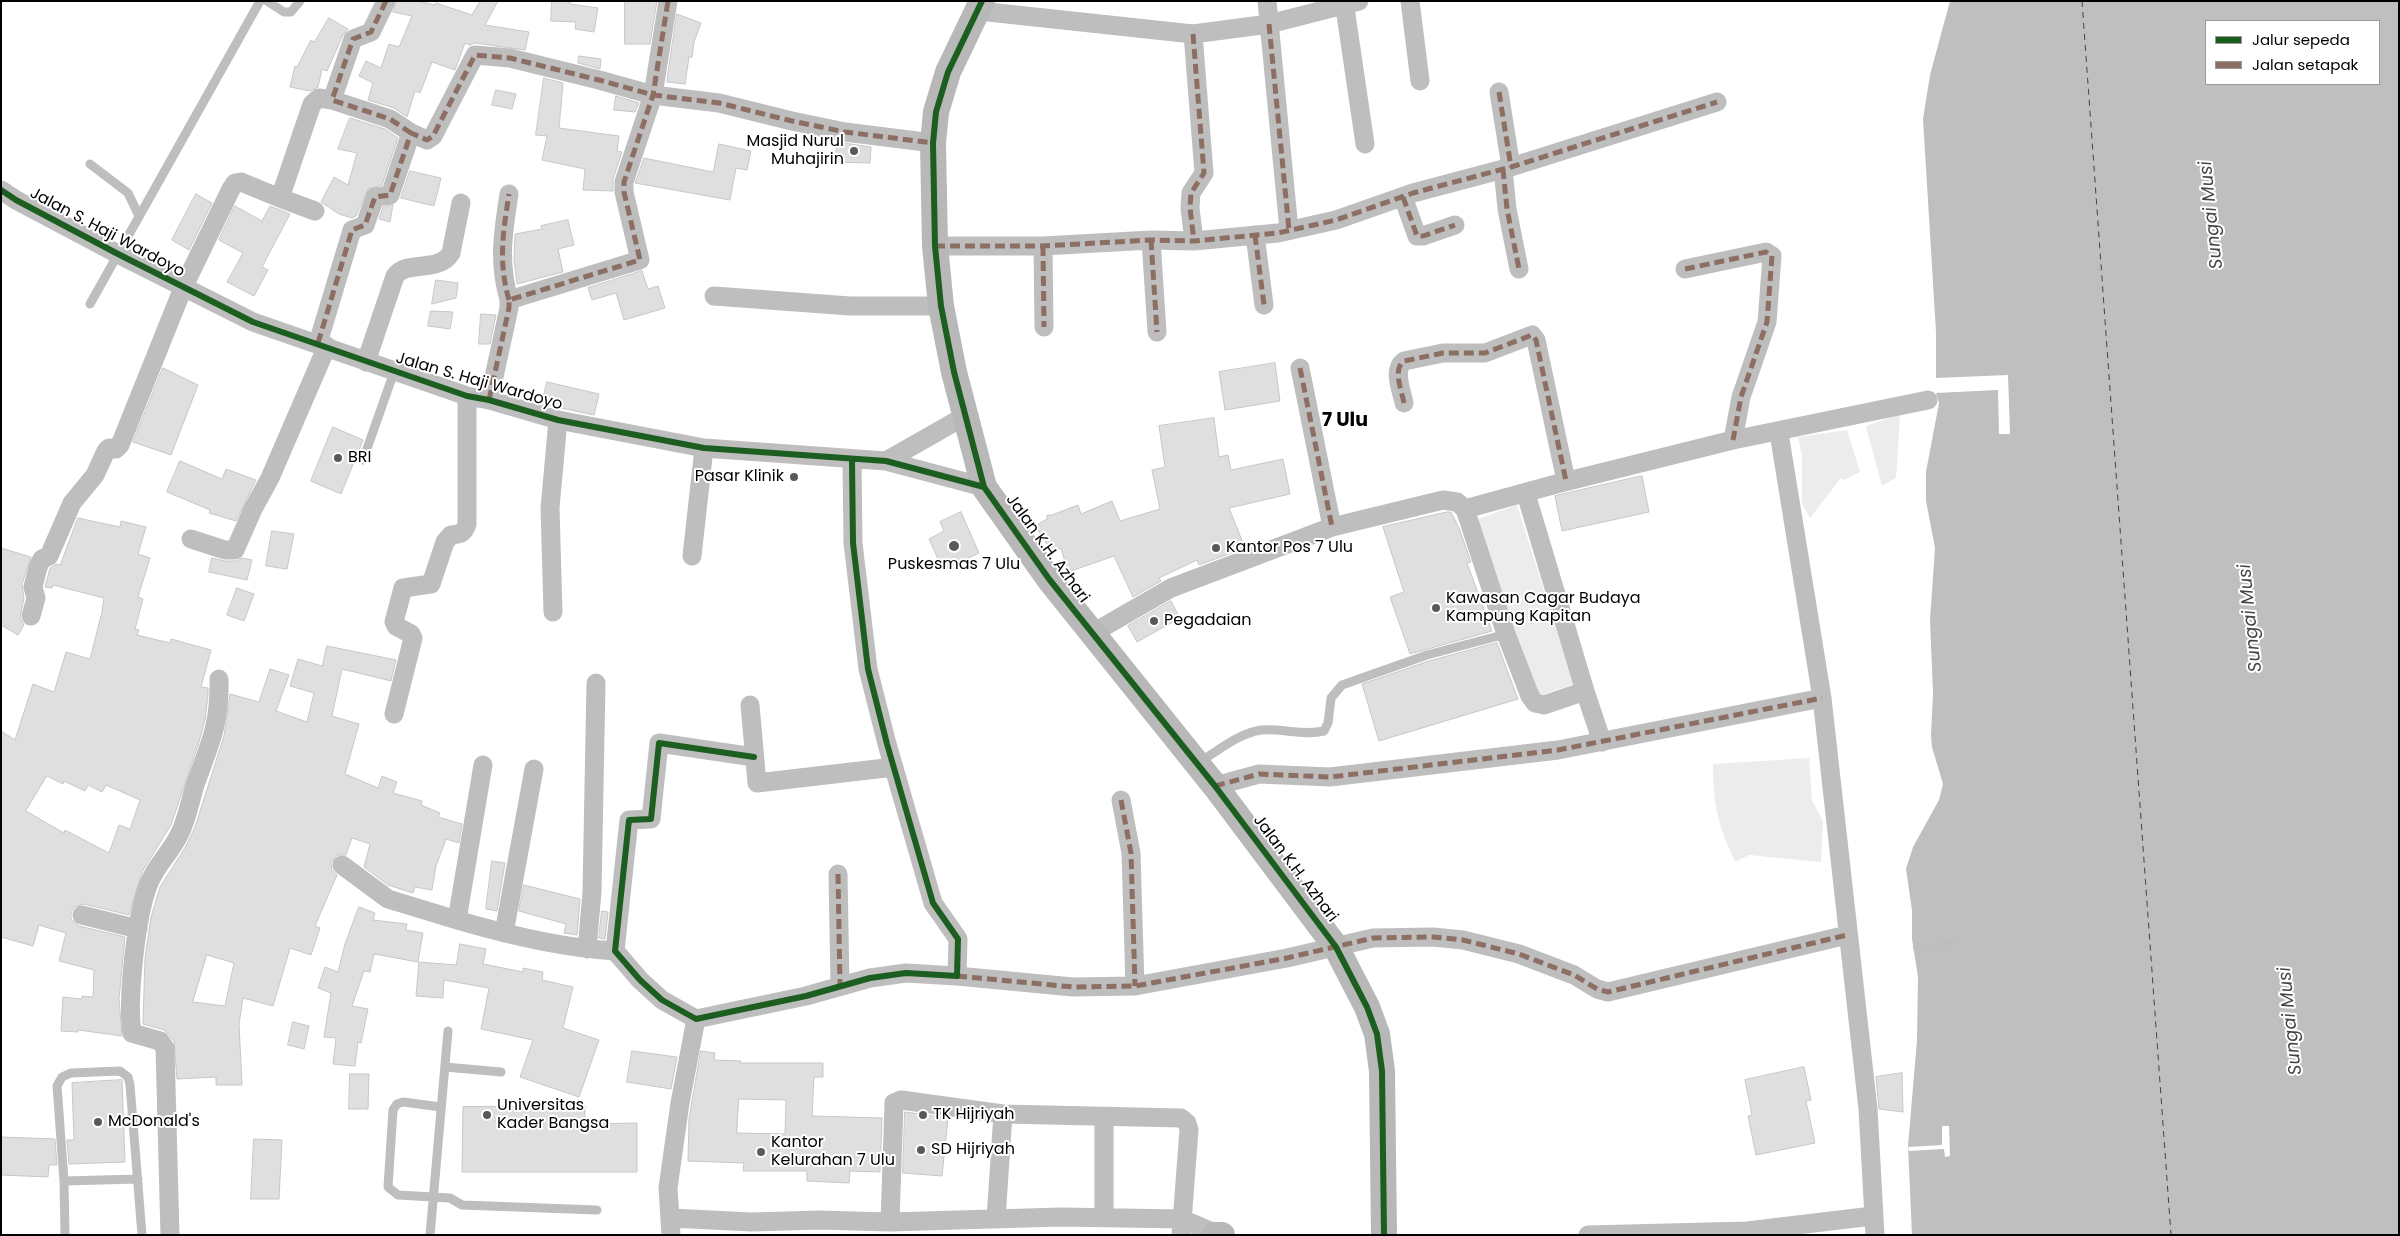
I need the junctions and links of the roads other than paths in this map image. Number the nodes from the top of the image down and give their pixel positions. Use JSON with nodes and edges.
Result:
{"nodes":[{"id":1,"x":260,"y":1,"type":"edge"},
{"id":2,"x":267,"y":1,"type":"edge"},
{"id":3,"x":300,"y":1,"type":"edge"},
{"id":4,"x":386,"y":1,"type":"edge"},
{"id":5,"x":668,"y":1,"type":"edge"},
{"id":6,"x":1267,"y":1,"type":"edge"},
{"id":7,"x":1410,"y":1,"type":"edge"},
{"id":8,"x":1349,"y":3,"type":"edge"},
{"id":9,"x":981,"y":6,"type":"edge"},
{"id":10,"x":1269,"y":24,"type":"junction"},
{"id":11,"x":1193,"y":34,"type":"junction"},
{"id":12,"x":1420,"y":81,"type":"dead end"},
{"id":13,"x":1499,"y":92,"type":"dead end"},
{"id":14,"x":653,"y":95,"type":"junction"},
{"id":15,"x":332,"y":100,"type":"junction"},
{"id":16,"x":1716,"y":102,"type":"dead end"},
{"id":17,"x":411,"y":133,"type":"junction"},
{"id":18,"x":933,"y":143,"type":"junction"},
{"id":19,"x":1365,"y":144,"type":"dead end"},
{"id":20,"x":90,"y":164,"type":"dead end"},
{"id":21,"x":1507,"y":168,"type":"junction"},
{"id":22,"x":1,"y":190,"type":"edge"},
{"id":23,"x":509,"y":194,"type":"dead end"},
{"id":24,"x":1403,"y":197,"type":"junction"},
{"id":25,"x":280,"y":198,"type":"junction"},
{"id":26,"x":461,"y":203,"type":"dead end"},
{"id":27,"x":315,"y":210,"type":"dead end"},
{"id":28,"x":139,"y":216,"type":"junction"},
{"id":29,"x":1455,"y":225,"type":"dead end"},
{"id":30,"x":1289,"y":230,"type":"junction"},
{"id":31,"x":1255,"y":235,"type":"junction"},
{"id":32,"x":1151,"y":240,"type":"junction"},
{"id":33,"x":1194,"y":241,"type":"junction"},
{"id":34,"x":935,"y":246,"type":"junction"},
{"id":35,"x":1043,"y":246,"type":"junction"},
{"id":36,"x":118,"y":254,"type":"junction"},
{"id":37,"x":1519,"y":269,"type":"dead end"},
{"id":38,"x":1685,"y":270,"type":"dead end"},
{"id":39,"x":183,"y":288,"type":"junction"},
{"id":40,"x":714,"y":296,"type":"dead end"},
{"id":41,"x":509,"y":300,"type":"junction"},
{"id":42,"x":90,"y":304,"type":"dead end"},
{"id":43,"x":1264,"y":304,"type":"dead end"},
{"id":44,"x":941,"y":306,"type":"junction"},
{"id":45,"x":1044,"y":327,"type":"dead end"},
{"id":46,"x":1157,"y":332,"type":"dead end"},
{"id":47,"x":323,"y":345,"type":"junction"},
{"id":48,"x":366,"y":362,"type":"junction"},
{"id":49,"x":1300,"y":368,"type":"dead end"},
{"id":50,"x":394,"y":372,"type":"junction"},
{"id":51,"x":467,"y":396,"type":"junction"},
{"id":52,"x":489,"y":400,"type":"junction"},
{"id":53,"x":1928,"y":400,"type":"dead end"},
{"id":54,"x":1404,"y":403,"type":"dead end"},
{"id":55,"x":965,"y":416,"type":"junction"},
{"id":56,"x":558,"y":420,"type":"junction"},
{"id":57,"x":1779,"y":433,"type":"dead end"},
{"id":58,"x":1733,"y":440,"type":"junction"},
{"id":59,"x":704,"y":448,"type":"junction"},
{"id":60,"x":363,"y":460,"type":"dead end"},
{"id":61,"x":852,"y":460,"type":"junction"},
{"id":62,"x":886,"y":461,"type":"junction"},
{"id":63,"x":1563,"y":482,"type":"junction"},
{"id":64,"x":984,"y":487,"type":"junction"},
{"id":65,"x":1526,"y":494,"type":"junction"},
{"id":66,"x":1465,"y":509,"type":"junction"},
{"id":67,"x":1332,"y":527,"type":"junction"},
{"id":68,"x":191,"y":539,"type":"dead end"},
{"id":69,"x":692,"y":556,"type":"dead end"},
{"id":70,"x":553,"y":612,"type":"dead end"},
{"id":71,"x":31,"y":616,"type":"dead end"},
{"id":72,"x":1093,"y":632,"type":"junction"},
{"id":73,"x":1506,"y":634,"type":"junction"},
{"id":74,"x":219,"y":679,"type":"dead end"},
{"id":75,"x":596,"y":683,"type":"dead end"},
{"id":76,"x":1585,"y":691,"type":"junction"},
{"id":77,"x":1822,"y":698,"type":"junction"},
{"id":78,"x":750,"y":705,"type":"dead end"},
{"id":79,"x":394,"y":714,"type":"dead end"},
{"id":80,"x":1602,"y":742,"type":"junction"},
{"id":81,"x":754,"y":757,"type":"junction"},
{"id":82,"x":1197,"y":764,"type":"junction"},
{"id":83,"x":483,"y":765,"type":"dead end"},
{"id":84,"x":894,"y":767,"type":"junction"},
{"id":85,"x":534,"y":769,"type":"dead end"},
{"id":86,"x":1215,"y":786,"type":"junction"},
{"id":87,"x":1121,"y":800,"type":"dead end"},
{"id":88,"x":342,"y":865,"type":"dead end"},
{"id":89,"x":838,"y":874,"type":"dead end"},
{"id":90,"x":82,"y":915,"type":"dead end"},
{"id":91,"x":457,"y":920,"type":"junction"},
{"id":92,"x":138,"y":928,"type":"junction"},
{"id":93,"x":504,"y":934,"type":"junction"},
{"id":94,"x":1847,"y":935,"type":"junction"},
{"id":95,"x":1336,"y":947,"type":"junction"},
{"id":96,"x":587,"y":949,"type":"junction"},
{"id":97,"x":615,"y":951,"type":"junction"},
{"id":98,"x":957,"y":976,"type":"junction"},
{"id":99,"x":840,"y":985,"type":"junction"},
{"id":100,"x":1135,"y":986,"type":"junction"},
{"id":101,"x":448,"y":1031,"type":"dead end"},
{"id":102,"x":694,"y":1032,"type":"junction"},
{"id":103,"x":445,"y":1067,"type":"junction"},
{"id":104,"x":501,"y":1072,"type":"dead end"},
{"id":105,"x":441,"y":1108,"type":"junction"},
{"id":106,"x":1004,"y":1114,"type":"junction"},
{"id":107,"x":1104,"y":1117,"type":"junction"},
{"id":108,"x":138,"y":1179,"type":"junction"},
{"id":109,"x":64,"y":1181,"type":"junction"},
{"id":110,"x":434,"y":1196,"type":"junction"},
{"id":111,"x":597,"y":1210,"type":"dead end"},
{"id":112,"x":1104,"y":1218,"type":"junction"},
{"id":113,"x":996,"y":1219,"type":"junction"},
{"id":114,"x":890,"y":1222,"type":"junction"},
{"id":115,"x":1874,"y":1225,"type":"edge"},
{"id":116,"x":670,"y":1226,"type":"edge"},
{"id":117,"x":1182,"y":1227,"type":"edge"},
{"id":118,"x":64,"y":1235,"type":"edge"},
{"id":119,"x":142,"y":1235,"type":"edge"},
{"id":120,"x":170,"y":1235,"type":"edge"},
{"id":121,"x":430,"y":1235,"type":"edge"},
{"id":122,"x":1216,"y":1235,"type":"edge"},
{"id":123,"x":1222,"y":1235,"type":"edge"},
{"id":124,"x":1384,"y":1235,"type":"edge"},
{"id":125,"x":1588,"y":1235,"type":"edge"}],
"edges":[{"from":1,"to":28,"type":"lane"},
{"from":2,"to":3,"type":"lane"},
{"from":4,"to":15,"type":"street"},
{"from":5,"to":14,"type":"street"},
{"from":6,"to":10,"type":"street"},
{"from":7,"to":12,"type":"street"},
{"from":8,"to":10,"type":"street"},
{"from":8,"to":19,"type":"street"},
{"from":9,"to":11,"type":"street"},
{"from":9,"to":18,"type":"street","name":"Jalan K.H. Azhari"},
{"from":10,"to":11,"type":"street"},
{"from":10,"to":30,"type":"street"},
{"from":11,"to":33,"type":"street"},
{"from":13,"to":21,"type":"street"},
{"from":14,"to":17,"type":"street"},
{"from":14,"to":18,"type":"street"},
{"from":14,"to":41,"type":"street"},
{"from":15,"to":17,"type":"street"},
{"from":15,"to":25,"type":"street"},
{"from":16,"to":21,"type":"street"},
{"from":17,"to":47,"type":"street"},
{"from":18,"to":34,"type":"street","name":"Jalan K.H. Azhari"},
{"from":20,"to":28,"type":"lane"},
{"from":21,"to":24,"type":"street"},
{"from":21,"to":37,"type":"street"},
{"from":22,"to":36,"type":"street","name":"Jalan S. Haji Wardoyo"},
{"from":23,"to":41,"type":"street"},
{"from":24,"to":29,"type":"street"},
{"from":24,"to":30,"type":"street"},
{"from":25,"to":27,"type":"street"},
{"from":25,"to":39,"type":"street"},
{"from":26,"to":48,"type":"street"},
{"from":28,"to":36,"type":"lane"},
{"from":30,"to":31,"type":"street"},
{"from":31,"to":33,"type":"street"},
{"from":31,"to":43,"type":"street"},
{"from":32,"to":33,"type":"street"},
{"from":32,"to":35,"type":"street"},
{"from":32,"to":46,"type":"street"},
{"from":34,"to":35,"type":"street"},
{"from":34,"to":44,"type":"street","name":"Jalan K.H. Azhari"},
{"from":35,"to":45,"type":"street"},
{"from":36,"to":39,"type":"street","name":"Jalan S. Haji Wardoyo"},
{"from":36,"to":42,"type":"lane"},
{"from":38,"to":58,"type":"street"},
{"from":39,"to":47,"type":"street","name":"Jalan S. Haji Wardoyo"},
{"from":39,"to":71,"type":"street"},
{"from":40,"to":44,"type":"street"},
{"from":41,"to":52,"type":"street"},
{"from":44,"to":55,"type":"street","name":"Jalan K.H. Azhari"},
{"from":47,"to":48,"type":"street","name":"Jalan S. Haji Wardoyo"},
{"from":47,"to":68,"type":"street"},
{"from":48,"to":50,"type":"street","name":"Jalan S. Haji Wardoyo"},
{"from":49,"to":67,"type":"street"},
{"from":50,"to":51,"type":"street","name":"Jalan S. Haji Wardoyo"},
{"from":50,"to":60,"type":"lane"},
{"from":51,"to":52,"type":"street","name":"Jalan S. Haji Wardoyo"},
{"from":51,"to":79,"type":"street"},
{"from":52,"to":56,"type":"street","name":"Jalan S. Haji Wardoyo"},
{"from":53,"to":58,"type":"street"},
{"from":54,"to":63,"type":"street"},
{"from":55,"to":62,"type":"street"},
{"from":55,"to":64,"type":"street","name":"Jalan K.H. Azhari"},
{"from":56,"to":59,"type":"street","name":"Jalan S. Haji Wardoyo"},
{"from":56,"to":70,"type":"street"},
{"from":57,"to":77,"type":"street"},
{"from":58,"to":63,"type":"street"},
{"from":59,"to":61,"type":"street","name":"Jalan S. Haji Wardoyo"},
{"from":59,"to":69,"type":"street"},
{"from":61,"to":62,"type":"street","name":"Jalan S. Haji Wardoyo"},
{"from":61,"to":84,"type":"street"},
{"from":62,"to":64,"type":"street","name":"Jalan S. Haji Wardoyo"},
{"from":63,"to":65,"type":"street"},
{"from":64,"to":72,"type":"street","name":"Jalan K.H. Azhari"},
{"from":65,"to":66,"type":"street"},
{"from":65,"to":76,"type":"street"},
{"from":66,"to":67,"type":"street"},
{"from":66,"to":73,"type":"street"},
{"from":67,"to":72,"type":"street"},
{"from":72,"to":82,"type":"street","name":"Jalan K.H. Azhari"},
{"from":73,"to":76,"type":"street"},
{"from":73,"to":82,"type":"lane"},
{"from":74,"to":92,"type":"street"},
{"from":75,"to":96,"type":"street"},
{"from":76,"to":80,"type":"street"},
{"from":77,"to":80,"type":"street"},
{"from":77,"to":94,"type":"street"},
{"from":78,"to":81,"type":"street"},
{"from":80,"to":86,"type":"street"},
{"from":81,"to":84,"type":"street"},
{"from":81,"to":97,"type":"street"},
{"from":82,"to":86,"type":"street","name":"Jalan K.H. Azhari"},
{"from":83,"to":91,"type":"street"},
{"from":84,"to":98,"type":"street"},
{"from":85,"to":93,"type":"street"},
{"from":86,"to":95,"type":"street","name":"Jalan K.H. Azhari"},
{"from":87,"to":100,"type":"street"},
{"from":88,"to":91,"type":"street"},
{"from":89,"to":99,"type":"street"},
{"from":90,"to":92,"type":"street"},
{"from":91,"to":93,"type":"street"},
{"from":92,"to":120,"type":"street"},
{"from":93,"to":96,"type":"street"},
{"from":94,"to":95,"type":"street"},
{"from":94,"to":115,"type":"street"},
{"from":95,"to":100,"type":"street"},
{"from":95,"to":124,"type":"street","name":"Jalan K.H. Azhari"},
{"from":96,"to":97,"type":"street"},
{"from":97,"to":102,"type":"street"},
{"from":98,"to":99,"type":"street"},
{"from":98,"to":100,"type":"street"},
{"from":99,"to":102,"type":"street"},
{"from":101,"to":103,"type":"lane"},
{"from":102,"to":116,"type":"street"},
{"from":103,"to":104,"type":"lane"},
{"from":103,"to":105,"type":"lane"},
{"from":105,"to":110,"type":"lane"},
{"from":105,"to":110,"type":"lane"},
{"from":106,"to":107,"type":"street"},
{"from":106,"to":113,"type":"street"},
{"from":106,"to":114,"type":"street"},
{"from":107,"to":112,"type":"street"},
{"from":107,"to":117,"type":"street"},
{"from":108,"to":109,"type":"lane"},
{"from":108,"to":109,"type":"lane"},
{"from":108,"to":119,"type":"lane"},
{"from":109,"to":118,"type":"lane"},
{"from":110,"to":111,"type":"lane"},
{"from":110,"to":121,"type":"lane"},
{"from":112,"to":113,"type":"street"},
{"from":112,"to":117,"type":"street"},
{"from":113,"to":114,"type":"street"},
{"from":114,"to":116,"type":"street"},
{"from":115,"to":125,"type":"street"},
{"from":117,"to":122,"type":"street"},
{"from":122,"to":123,"type":"street"}]}
